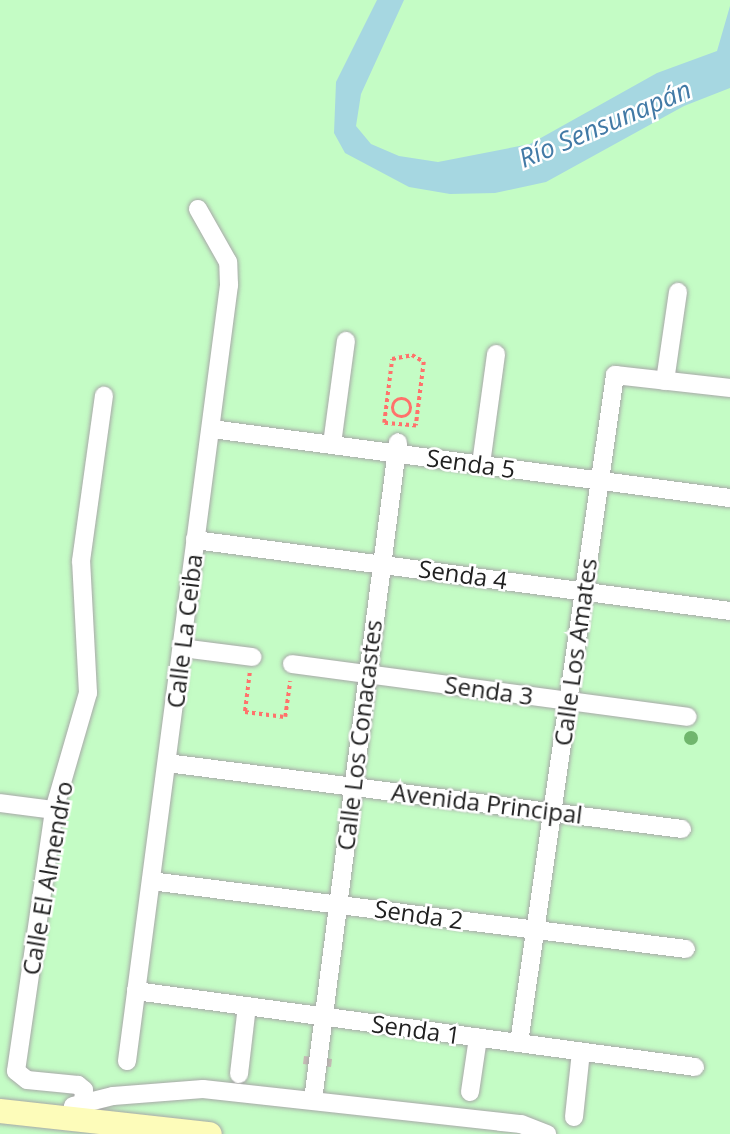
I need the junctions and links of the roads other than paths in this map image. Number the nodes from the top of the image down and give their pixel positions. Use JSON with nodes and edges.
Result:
{"nodes":[{"id":1,"x":198,"y":209,"type":"dead end"},
{"id":2,"x":678,"y":292,"type":"dead end"},
{"id":3,"x":346,"y":341,"type":"dead end"},
{"id":4,"x":495,"y":354,"type":"dead end"},
{"id":5,"x":665,"y":381,"type":"junction"},
{"id":6,"x":730,"y":388,"type":"edge"},
{"id":7,"x":104,"y":396,"type":"dead end"},
{"id":8,"x":212,"y":429,"type":"junction"},
{"id":9,"x":332,"y":444,"type":"junction"},
{"id":10,"x":397,"y":448,"type":"junction"},
{"id":11,"x":481,"y":464,"type":"junction"},
{"id":12,"x":600,"y":481,"type":"junction"},
{"id":13,"x":730,"y":499,"type":"edge"},
{"id":14,"x":195,"y":540,"type":"junction"},
{"id":15,"x":380,"y":562,"type":"junction"},
{"id":16,"x":584,"y":592,"type":"junction"},
{"id":17,"x":730,"y":611,"type":"edge"},
{"id":18,"x":183,"y":648,"type":"junction"},
{"id":19,"x":252,"y":657,"type":"road end"},
{"id":20,"x":292,"y":664,"type":"road end"},
{"id":21,"x":368,"y":674,"type":"junction"},
{"id":22,"x":568,"y":701,"type":"junction"},
{"id":23,"x":687,"y":717,"type":"dead end"},
{"id":24,"x":167,"y":762,"type":"junction"},
{"id":25,"x":353,"y":786,"type":"junction"},
{"id":26,"x":0,"y":803,"type":"edge"},
{"id":27,"x":54,"y":810,"type":"junction"},
{"id":28,"x":551,"y":812,"type":"junction"},
{"id":29,"x":682,"y":828,"type":"dead end"},
{"id":30,"x":151,"y":881,"type":"junction"},
{"id":31,"x":338,"y":903,"type":"junction"},
{"id":32,"x":534,"y":930,"type":"junction"},
{"id":33,"x":686,"y":949,"type":"dead end"},
{"id":34,"x":136,"y":991,"type":"junction"},
{"id":35,"x":247,"y":1006,"type":"junction"},
{"id":36,"x":323,"y":1016,"type":"junction"},
{"id":37,"x":478,"y":1038,"type":"junction"},
{"id":38,"x":519,"y":1043,"type":"junction"},
{"id":39,"x":581,"y":1052,"type":"junction"},
{"id":40,"x":127,"y":1061,"type":"dead end"},
{"id":41,"x":695,"y":1067,"type":"dead end"},
{"id":42,"x":239,"y":1074,"type":"dead end"},
{"id":43,"x":470,"y":1092,"type":"dead end"},
{"id":44,"x":313,"y":1100,"type":"junction"},
{"id":45,"x":83,"y":1102,"type":"junction"},
{"id":46,"x":0,"y":1111,"type":"edge"},
{"id":47,"x":52,"y":1116,"type":"junction"},
{"id":48,"x":574,"y":1117,"type":"dead end"},
{"id":49,"x":210,"y":1134,"type":"edge"},
{"id":50,"x":547,"y":1134,"type":"edge"}],
"edges":[{"from":1,"to":8,"type":"street","name":"Calle La Ceiba"},
{"from":2,"to":5,"type":"street"},
{"from":3,"to":9,"type":"street"},
{"from":4,"to":11,"type":"street"},
{"from":5,"to":6,"type":"street","name":"Calle Los Amates"},
{"from":5,"to":12,"type":"street","name":"Calle Los Amates"},
{"from":7,"to":27,"type":"street","name":"Calle El Almendro"},
{"from":8,"to":9,"type":"street","name":"Senda 5"},
{"from":8,"to":14,"type":"street","name":"Calle La Ceiba"},
{"from":9,"to":10,"type":"street","name":"Senda 5"},
{"from":10,"to":11,"type":"street","name":"Senda 5"},
{"from":10,"to":15,"type":"street","name":"Calle Los Conacastes"},
{"from":11,"to":12,"type":"street","name":"Senda 5"},
{"from":12,"to":13,"type":"street","name":"Senda 5"},
{"from":12,"to":16,"type":"street","name":"Calle Los Amates"},
{"from":14,"to":15,"type":"street","name":"Senda 4"},
{"from":14,"to":18,"type":"street","name":"Calle La Ceiba"},
{"from":15,"to":16,"type":"street","name":"Senda 4"},
{"from":15,"to":21,"type":"street","name":"Calle Los Conacastes"},
{"from":16,"to":17,"type":"street","name":"Senda 4"},
{"from":16,"to":22,"type":"street","name":"Calle Los Amates"},
{"from":18,"to":19,"type":"street"},
{"from":18,"to":24,"type":"street","name":"Calle La Ceiba"},
{"from":20,"to":21,"type":"street","name":"Senda 3"},
{"from":21,"to":22,"type":"street","name":"Senda 3"},
{"from":21,"to":25,"type":"street","name":"Calle Los Conacastes"},
{"from":22,"to":23,"type":"street","name":"Senda 3"},
{"from":22,"to":28,"type":"street","name":"Calle Los Amates"},
{"from":24,"to":25,"type":"street","name":"Avenida Principal"},
{"from":24,"to":30,"type":"street","name":"Calle La Ceiba"},
{"from":25,"to":28,"type":"street","name":"Avenida Principal"},
{"from":25,"to":31,"type":"street","name":"Calle Los Conacastes"},
{"from":26,"to":27,"type":"street"},
{"from":27,"to":45,"type":"street","name":"Calle El Almendro"},
{"from":28,"to":29,"type":"street","name":"Avenida Principal"},
{"from":28,"to":32,"type":"street","name":"Calle Los Amates"},
{"from":30,"to":31,"type":"street","name":"Senda 2"},
{"from":30,"to":34,"type":"street","name":"Calle La Ceiba"},
{"from":31,"to":32,"type":"street","name":"Senda 2"},
{"from":31,"to":36,"type":"street","name":"Calle Los Conacastes"},
{"from":32,"to":33,"type":"street","name":"Senda 2"},
{"from":32,"to":38,"type":"street","name":"Calle Los Amates"},
{"from":34,"to":35,"type":"street","name":"Senda 1"},
{"from":34,"to":40,"type":"street","name":"Calle La Ceiba"},
{"from":35,"to":36,"type":"street","name":"Senda 1"},
{"from":35,"to":42,"type":"street"},
{"from":36,"to":37,"type":"street","name":"Senda 1"},
{"from":36,"to":44,"type":"street","name":"Calle Los Conacastes"},
{"from":37,"to":38,"type":"street","name":"Senda 1"},
{"from":37,"to":43,"type":"street"},
{"from":38,"to":39,"type":"street","name":"Senda 1"},
{"from":39,"to":41,"type":"street","name":"Senda 1"},
{"from":39,"to":48,"type":"street"},
{"from":44,"to":45,"type":"street"},
{"from":44,"to":50,"type":"street"},
{"from":45,"to":47,"type":"street"},
{"from":46,"to":47,"type":"main road"},
{"from":47,"to":49,"type":"main road"}]}
